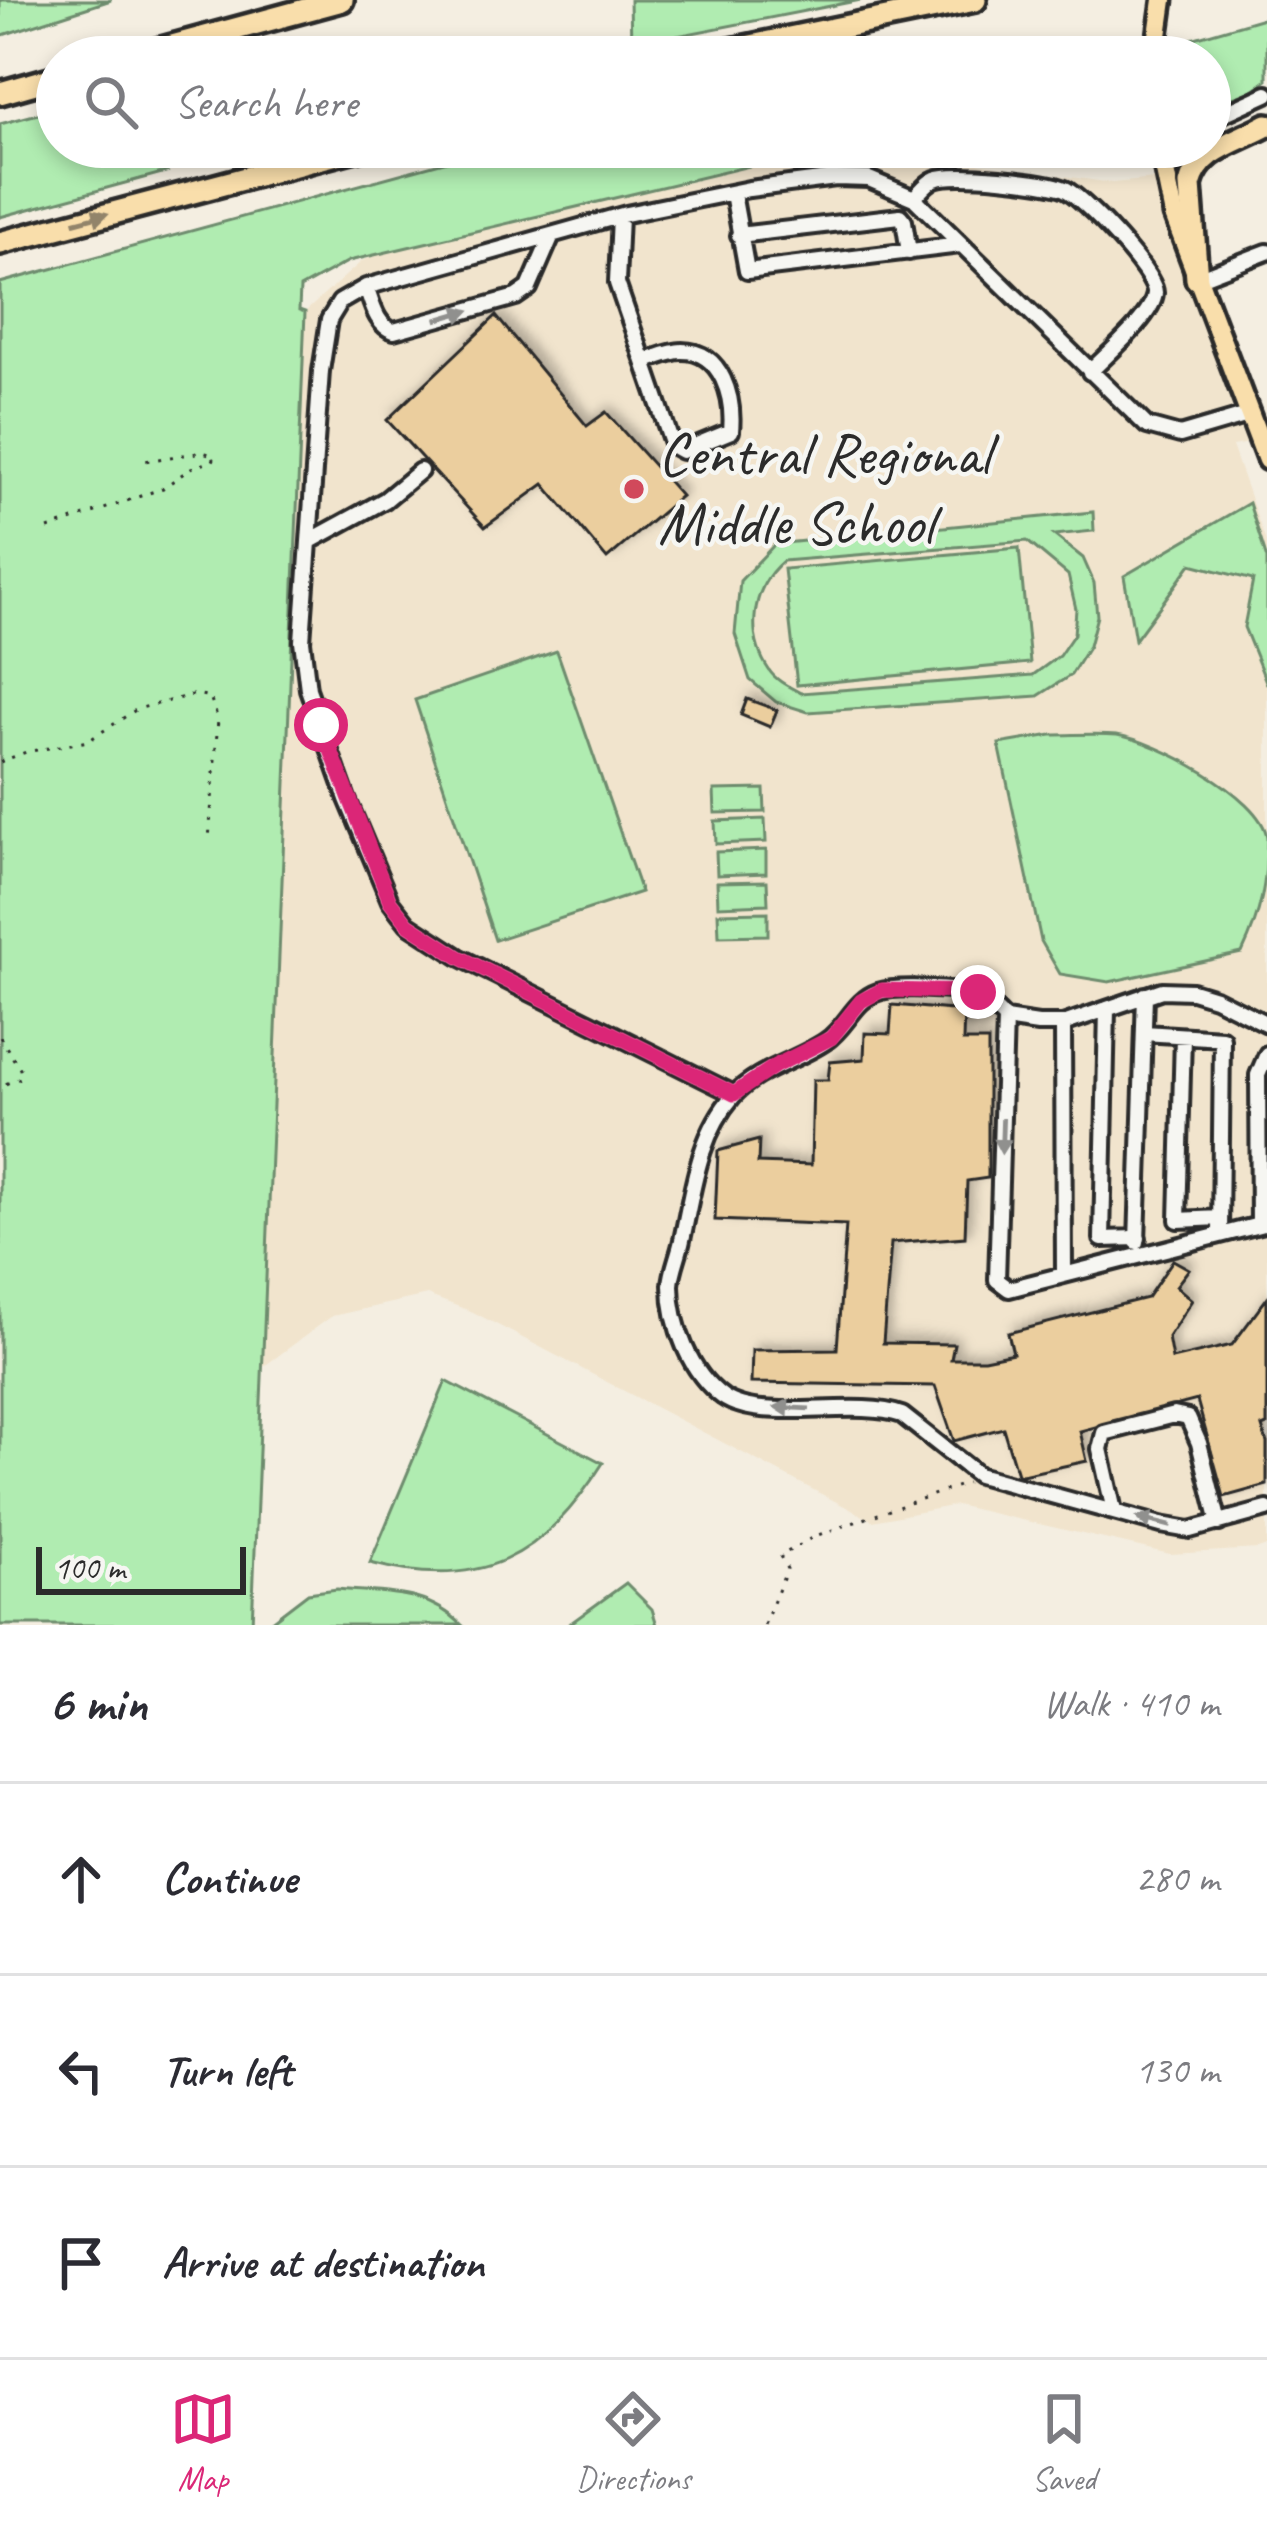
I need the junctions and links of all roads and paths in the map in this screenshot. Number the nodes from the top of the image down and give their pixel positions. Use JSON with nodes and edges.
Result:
{"nodes":[{"id":1,"x":342,"y":0,"type":"edge"},
{"id":2,"x":975,"y":0,"type":"edge"},
{"id":3,"x":1163,"y":0,"type":"edge"},
{"id":4,"x":209,"y":36,"type":"edge"},
{"id":5,"x":799,"y":36,"type":"edge"},
{"id":6,"x":1158,"y":36,"type":"edge"},
{"id":7,"x":36,"y":83,"type":"edge"},
{"id":8,"x":0,"y":93,"type":"edge"},
{"id":9,"x":1267,"y":94,"type":"edge"},
{"id":10,"x":1231,"y":110,"type":"edge"},
{"id":11,"x":1267,"y":121,"type":"edge"},
{"id":12,"x":1231,"y":131,"type":"edge"},
{"id":13,"x":1231,"y":141,"type":"edge"},
{"id":14,"x":283,"y":168,"type":"edge"},
{"id":15,"x":1164,"y":168,"type":"edge"},
{"id":16,"x":1197,"y":168,"type":"edge"},
{"id":17,"x":733,"y":193,"type":"junction"},
{"id":18,"x":914,"y":198,"type":"junction"},
{"id":19,"x":620,"y":216,"type":"junction"},
{"id":20,"x":551,"y":235,"type":"junction"},
{"id":21,"x":739,"y":235,"type":"junction"},
{"id":22,"x":0,"y":242,"type":"edge"},
{"id":23,"x":960,"y":245,"type":"junction"},
{"id":24,"x":909,"y":252,"type":"junction"},
{"id":25,"x":1267,"y":252,"type":"edge"},
{"id":26,"x":1196,"y":279,"type":"junction"},
{"id":27,"x":367,"y":287,"type":"junction"},
{"id":28,"x":645,"y":361,"type":"junction"},
{"id":29,"x":1090,"y":372,"type":"junction"},
{"id":30,"x":1248,"y":416,"type":"junction"},
{"id":31,"x":1267,"y":460,"type":"edge"},
{"id":32,"x":138,"y":462,"type":"dead end"},
{"id":33,"x":420,"y":471,"type":"dead end"},
{"id":34,"x":48,"y":529,"type":"dead end"},
{"id":35,"x":310,"y":541,"type":"junction"},
{"id":36,"x":0,"y":762,"type":"edge"},
{"id":37,"x":208,"y":840,"type":"dead end"},
{"id":38,"x":1145,"y":995,"type":"junction"},
{"id":39,"x":1107,"y":1009,"type":"junction"},
{"id":40,"x":1005,"y":1018,"type":"junction"},
{"id":41,"x":1063,"y":1024,"type":"junction"},
{"id":42,"x":1267,"y":1024,"type":"edge"},
{"id":43,"x":1144,"y":1033,"type":"junction"},
{"id":44,"x":1183,"y":1036,"type":"junction"},
{"id":45,"x":0,"y":1037,"type":"edge"},
{"id":46,"x":1267,"y":1054,"type":"edge"},
{"id":47,"x":0,"y":1086,"type":"edge"},
{"id":48,"x":734,"y":1094,"type":"junction"},
{"id":49,"x":1220,"y":1218,"type":"junction"},
{"id":50,"x":1263,"y":1224,"type":"edge"},
{"id":51,"x":1220,"y":1234,"type":"junction"},
{"id":52,"x":1138,"y":1238,"type":"junction"},
{"id":53,"x":1137,"y":1255,"type":"junction"},
{"id":54,"x":1064,"y":1273,"type":"junction"},
{"id":55,"x":974,"y":1472,"type":"junction"},
{"id":56,"x":1267,"y":1509,"type":"edge"},
{"id":57,"x":1114,"y":1511,"type":"junction"},
{"id":58,"x":1219,"y":1522,"type":"junction"},
{"id":59,"x":764,"y":1625,"type":"edge"}],
"edges":[{"from":1,"to":4,"type":"highway"},
{"from":2,"to":5,"type":"highway"},
{"from":3,"to":6,"type":"main road"},
{"from":7,"to":8,"type":"highway"},
{"from":9,"to":10,"type":"street"},
{"from":11,"to":12,"type":"highway"},
{"from":11,"to":13,"type":"highway"},
{"from":22,"to":14,"type":"highway","one_way":true},
{"from":15,"to":26,"type":"main road"},
{"from":16,"to":26,"type":"highway"},
{"from":17,"to":18,"type":"street"},
{"from":17,"to":19,"type":"street"},
{"from":17,"to":21,"type":"street"},
{"from":18,"to":23,"type":"street"},
{"from":18,"to":29,"type":"street"},
{"from":19,"to":20,"type":"street"},
{"from":19,"to":28,"type":"street"},
{"from":20,"to":27,"type":"street"},
{"from":27,"to":20,"type":"street","one_way":true},
{"from":21,"to":24,"type":"street"},
{"from":21,"to":24,"type":"street"},
{"from":23,"to":24,"type":"street"},
{"from":23,"to":29,"type":"street"},
{"from":25,"to":26,"type":"street"},
{"from":26,"to":30,"type":"main road"},
{"from":27,"to":35,"type":"street"},
{"from":28,"to":28,"type":"street"},
{"from":29,"to":30,"type":"street"},
{"from":30,"to":31,"type":"main road"},
{"from":32,"to":34,"type":"path"},
{"from":33,"to":35,"type":"street"},
{"from":35,"to":48,"type":"street"},
{"from":36,"to":37,"type":"path"},
{"from":38,"to":39,"type":"street"},
{"from":38,"to":42,"type":"street"},
{"from":38,"to":43,"type":"street"},
{"from":39,"to":41,"type":"street"},
{"from":39,"to":52,"type":"street"},
{"from":40,"to":41,"type":"street"},
{"from":40,"to":48,"type":"street"},
{"from":40,"to":54,"type":"street","one_way":true},
{"from":41,"to":54,"type":"street"},
{"from":43,"to":44,"type":"street"},
{"from":43,"to":52,"type":"street"},
{"from":44,"to":49,"type":"street"},
{"from":44,"to":49,"type":"street"},
{"from":45,"to":47,"type":"path"},
{"from":46,"to":50,"type":"street"},
{"from":55,"to":48,"type":"street","one_way":true},
{"from":49,"to":51,"type":"street"},
{"from":50,"to":51,"type":"street"},
{"from":51,"to":53,"type":"street"},
{"from":52,"to":53,"type":"street"},
{"from":53,"to":54,"type":"street"},
{"from":55,"to":57,"type":"street"},
{"from":55,"to":59,"type":"path"},
{"from":56,"to":58,"type":"street"},
{"from":58,"to":57,"type":"street","one_way":true},
{"from":57,"to":58,"type":"street"}]}
